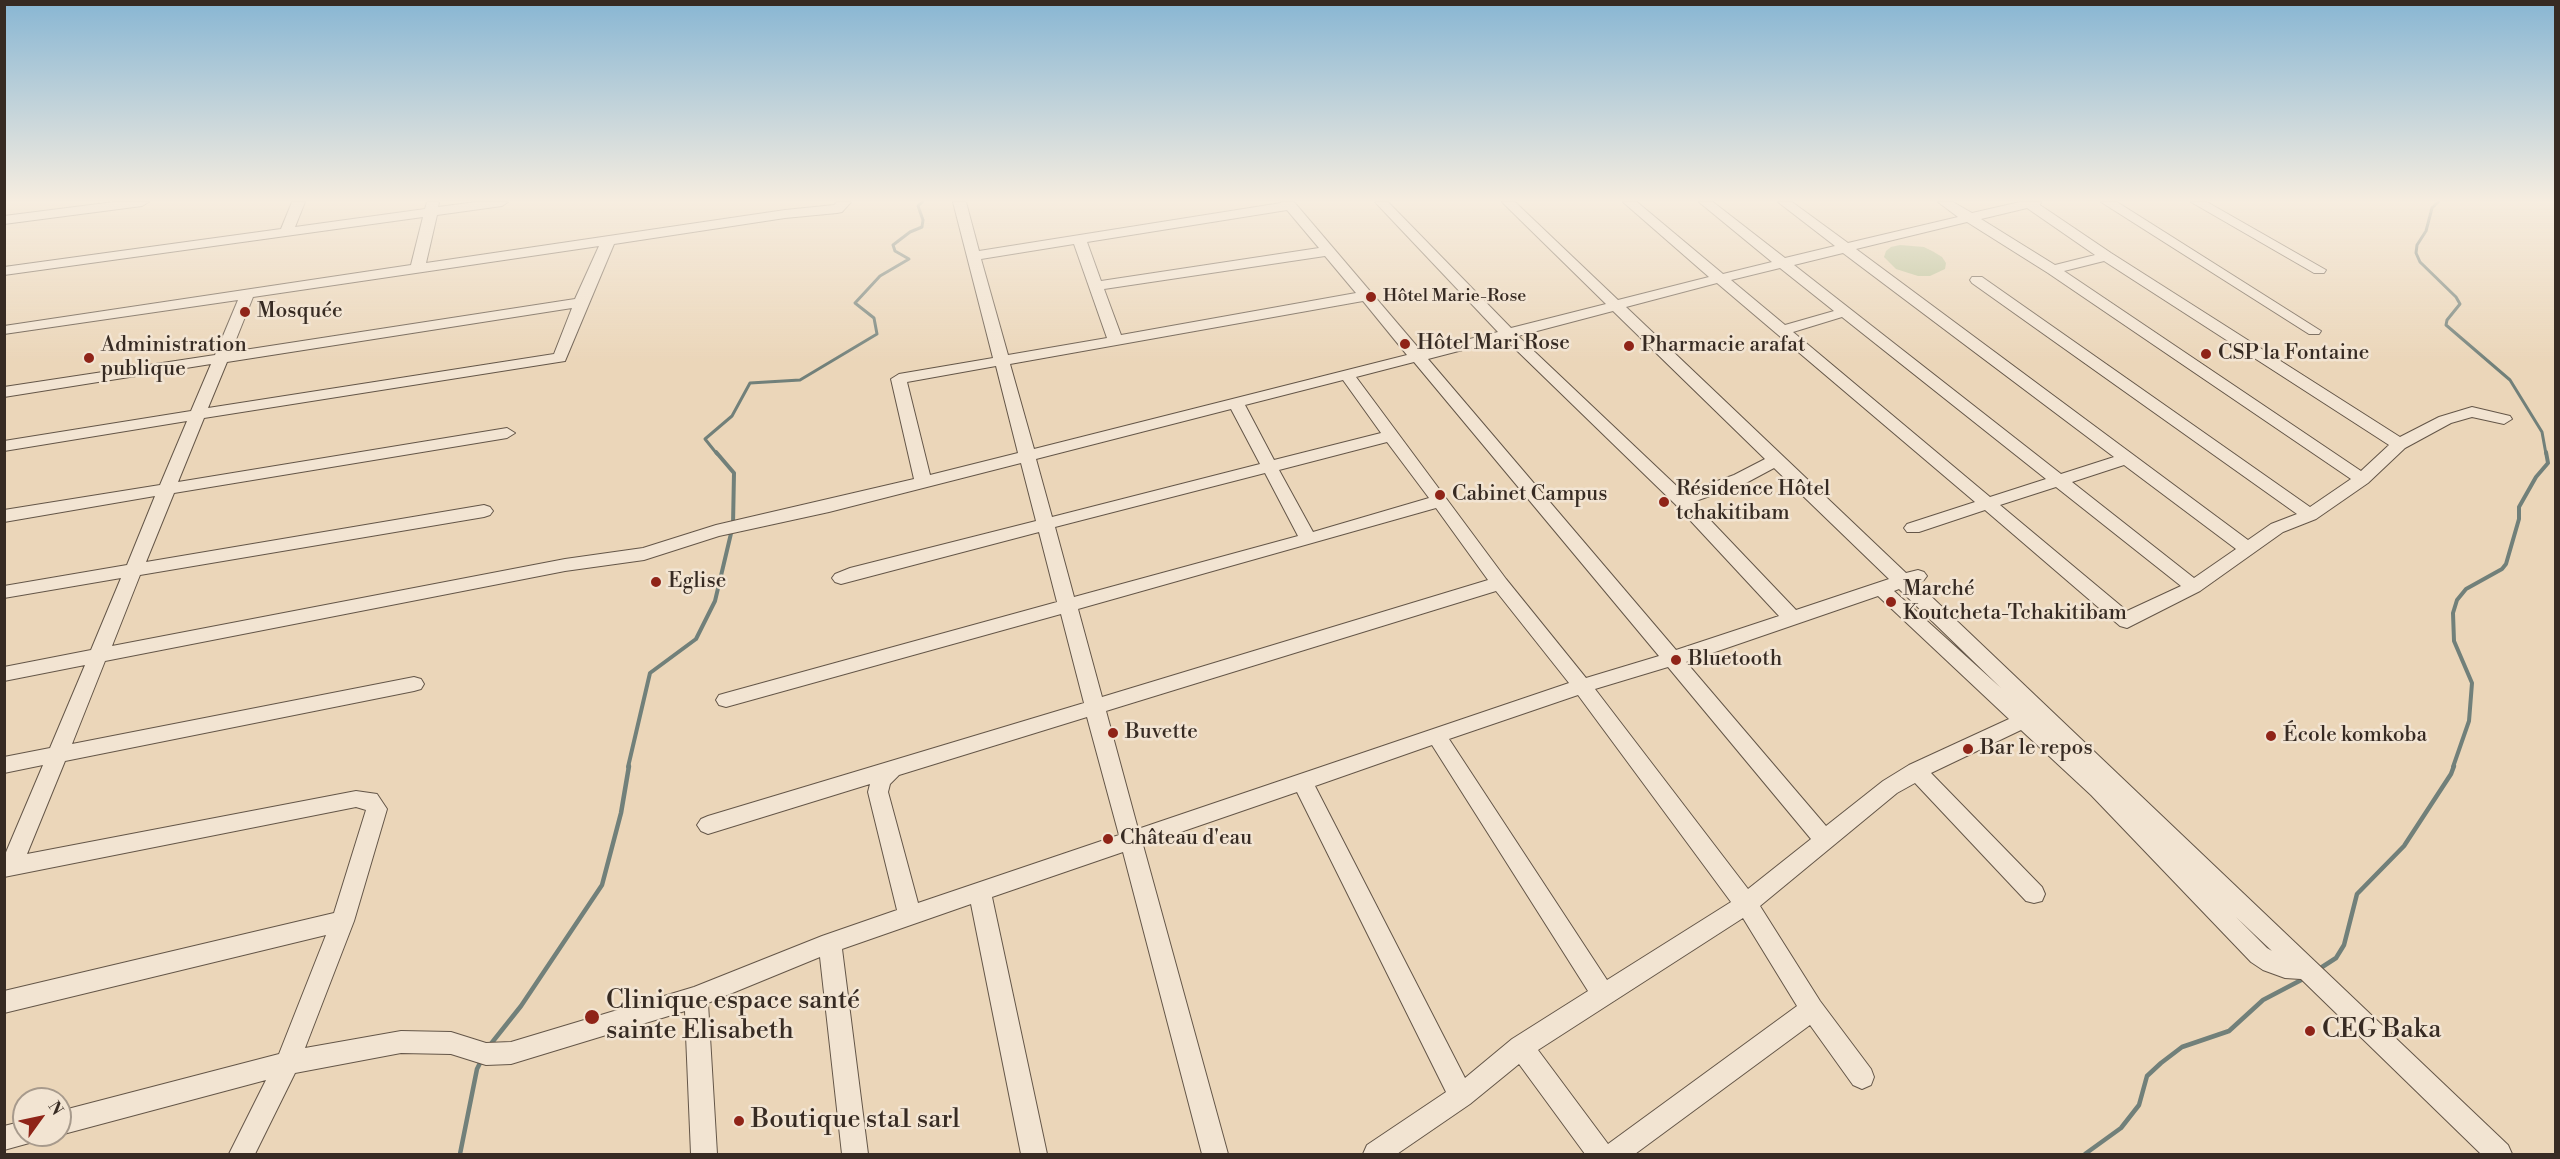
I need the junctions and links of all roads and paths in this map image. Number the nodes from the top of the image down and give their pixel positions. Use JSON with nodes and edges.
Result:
{"nodes":[{"id":1,"x":110,"y":256,"type":"edge"},
{"id":2,"x":420,"y":256,"type":"edge"},
{"id":3,"x":509,"y":256,"type":"edge"},
{"id":4,"x":601,"y":256,"type":"edge"},
{"id":5,"x":973,"y":256,"type":"edge"},
{"id":6,"x":1085,"y":256,"type":"edge"},
{"id":7,"x":1294,"y":256,"type":"edge"},
{"id":8,"x":1332,"y":256,"type":"edge"},
{"id":9,"x":1433,"y":256,"type":"edge"},
{"id":10,"x":1565,"y":256,"type":"edge"},
{"id":11,"x":1694,"y":256,"type":"edge"},
{"id":12,"x":1774,"y":256,"type":"edge"},
{"id":13,"x":1810,"y":256,"type":"edge"},
{"id":14,"x":1857,"y":256,"type":"edge"},
{"id":15,"x":2031,"y":256,"type":"edge"},
{"id":16,"x":2106,"y":256,"type":"joint"},
{"id":17,"x":2194,"y":256,"type":"edge"},
{"id":18,"x":2294,"y":256,"type":"edge"},
{"id":19,"x":1783,"y":263,"type":"junction"},
{"id":20,"x":417,"y":270,"type":"junction"},
{"id":21,"x":2053,"y":270,"type":"junction"},
{"id":22,"x":2319,"y":270,"type":"dead end"},
{"id":23,"x":4,"y":271,"type":"edge"},
{"id":24,"x":1720,"y":278,"type":"junction"},
{"id":25,"x":1977,"y":280,"type":"dead end"},
{"id":26,"x":1096,"y":286,"type":"junction"},
{"id":27,"x":247,"y":295,"type":"junction"},
{"id":28,"x":1366,"y":296,"type":"junction"},
{"id":29,"x":580,"y":302,"type":"junction"},
{"id":30,"x":1617,"y":306,"type":"junction"},
{"id":31,"x":1845,"y":312,"type":"junction"},
{"id":32,"x":4,"y":330,"type":"edge"},
{"id":33,"x":1782,"y":331,"type":"junction"},
{"id":34,"x":2314,"y":331,"type":"dead end"},
{"id":35,"x":1508,"y":334,"type":"junction"},
{"id":36,"x":1116,"y":341,"type":"junction"},
{"id":37,"x":1417,"y":356,"type":"junction"},
{"id":38,"x":221,"y":358,"type":"junction"},
{"id":39,"x":1002,"y":361,"type":"junction"},
{"id":40,"x":1346,"y":374,"type":"junction"},
{"id":41,"x":4,"y":392,"type":"edge"},
{"id":42,"x":1235,"y":402,"type":"junction"},
{"id":43,"x":197,"y":416,"type":"junction"},
{"id":44,"x":2504,"y":419,"type":"dead end"},
{"id":45,"x":507,"y":433,"type":"dead end"},
{"id":46,"x":1390,"y":436,"type":"junction"},
{"id":47,"x":2399,"y":444,"type":"junction"},
{"id":48,"x":4,"y":446,"type":"edge"},
{"id":49,"x":1027,"y":454,"type":"junction"},
{"id":50,"x":2127,"y":458,"type":"junction"},
{"id":51,"x":1776,"y":460,"type":"junction"},
{"id":52,"x":1269,"y":466,"type":"junction"},
{"id":53,"x":2362,"y":478,"type":"junction"},
{"id":54,"x":923,"y":480,"type":"junction"},
{"id":55,"x":2059,"y":481,"type":"junction"},
{"id":56,"x":167,"y":488,"type":"junction"},
{"id":57,"x":1681,"y":500,"type":"junction"},
{"id":58,"x":1439,"y":501,"type":"junction"},
{"id":59,"x":1988,"y":504,"type":"junction"},
{"id":60,"x":484,"y":511,"type":"dead end"},
{"id":61,"x":2310,"y":515,"type":"junction"},
{"id":62,"x":4,"y":516,"type":"edge"},
{"id":63,"x":1045,"y":524,"type":"junction"},
{"id":64,"x":1913,"y":528,"type":"dead end"},
{"id":65,"x":1308,"y":539,"type":"junction"},
{"id":66,"x":2248,"y":549,"type":"junction"},
{"id":67,"x":134,"y":569,"type":"junction"},
{"id":68,"x":841,"y":578,"type":"dead end"},
{"id":69,"x":1910,"y":578,"type":"junction"},
{"id":70,"x":1500,"y":583,"type":"junction"},
{"id":71,"x":2194,"y":587,"type":"junction"},
{"id":72,"x":1880,"y":588,"type":"junction"},
{"id":73,"x":4,"y":592,"type":"edge"},
{"id":74,"x":1068,"y":606,"type":"junction"},
{"id":75,"x":1792,"y":618,"type":"junction"},
{"id":76,"x":98,"y":656,"type":"junction"},
{"id":77,"x":1672,"y":659,"type":"junction"},
{"id":78,"x":4,"y":674,"type":"edge"},
{"id":79,"x":414,"y":684,"type":"dead end"},
{"id":80,"x":1582,"y":686,"type":"junction"},
{"id":81,"x":726,"y":700,"type":"dead end"},
{"id":82,"x":1095,"y":707,"type":"junction"},
{"id":83,"x":2022,"y":721,"type":"junction"},
{"id":84,"x":1437,"y":737,"type":"junction"},
{"id":85,"x":58,"y":754,"type":"junction"},
{"id":86,"x":4,"y":765,"type":"edge"},
{"id":87,"x":891,"y":770,"type":"junction"},
{"id":88,"x":1916,"y":771,"type":"junction"},
{"id":89,"x":1303,"y":783,"type":"junction"},
{"id":90,"x":708,"y":825,"type":"dead end"},
{"id":91,"x":1825,"y":840,"type":"junction"},
{"id":92,"x":1131,"y":842,"type":"junction"},
{"id":93,"x":8,"y":868,"type":"edge"},
{"id":94,"x":980,"y":892,"type":"junction"},
{"id":95,"x":2034,"y":894,"type":"dead end"},
{"id":96,"x":1746,"y":904,"type":"junction"},
{"id":97,"x":910,"y":916,"type":"junction"},
{"id":98,"x":343,"y":921,"type":"junction"},
{"id":99,"x":830,"y":943,"type":"junction"},
{"id":100,"x":2305,"y":969,"type":"junction"},
{"id":101,"x":1603,"y":994,"type":"junction"},
{"id":102,"x":696,"y":997,"type":"junction"},
{"id":103,"x":4,"y":1002,"type":"edge"},
{"id":104,"x":1812,"y":1009,"type":"junction"},
{"id":105,"x":1521,"y":1047,"type":"junction"},
{"id":106,"x":287,"y":1063,"type":"junction"},
{"id":107,"x":1862,"y":1077,"type":"dead end"},
{"id":108,"x":1461,"y":1096,"type":"junction"},
{"id":109,"x":72,"y":1120,"type":"edge"},
{"id":110,"x":242,"y":1155,"type":"edge"},
{"id":111,"x":704,"y":1155,"type":"edge"},
{"id":112,"x":855,"y":1155,"type":"edge"},
{"id":113,"x":1034,"y":1155,"type":"edge"},
{"id":114,"x":1215,"y":1155,"type":"edge"},
{"id":115,"x":1376,"y":1155,"type":"edge"},
{"id":116,"x":1600,"y":1155,"type":"edge"},
{"id":117,"x":1615,"y":1155,"type":"edge"},
{"id":118,"x":2499,"y":1155,"type":"edge"}],
"edges":[{"from":1,"to":23,"type":"street"},
{"from":2,"to":20,"type":"street"},
{"from":3,"to":20,"type":"street"},
{"from":4,"to":29,"type":"street"},
{"from":5,"to":39,"type":"street"},
{"from":6,"to":26,"type":"street"},
{"from":7,"to":26,"type":"street"},
{"from":8,"to":28,"type":"street"},
{"from":9,"to":35,"type":"street"},
{"from":10,"to":30,"type":"street"},
{"from":11,"to":24,"type":"street"},
{"from":12,"to":19,"type":"street"},
{"from":13,"to":19,"type":"street"},
{"from":14,"to":50,"type":"street"},
{"from":15,"to":21,"type":"street"},
{"from":16,"to":21,"type":"street"},
{"from":16,"to":47,"type":"street"},
{"from":17,"to":34,"type":"street"},
{"from":18,"to":22,"type":"street"},
{"from":19,"to":24,"type":"street"},
{"from":19,"to":31,"type":"street"},
{"from":20,"to":27,"type":"street"},
{"from":21,"to":53,"type":"street"},
{"from":24,"to":30,"type":"street"},
{"from":24,"to":33,"type":"street"},
{"from":25,"to":61,"type":"street"},
{"from":26,"to":36,"type":"street"},
{"from":27,"to":32,"type":"street"},
{"from":27,"to":38,"type":"street"},
{"from":28,"to":36,"type":"street"},
{"from":28,"to":37,"type":"street"},
{"from":29,"to":38,"type":"street"},
{"from":29,"to":43,"type":"street"},
{"from":30,"to":35,"type":"street"},
{"from":30,"to":51,"type":"street"},
{"from":31,"to":33,"type":"street"},
{"from":31,"to":55,"type":"street"},
{"from":33,"to":59,"type":"street"},
{"from":35,"to":37,"type":"street"},
{"from":35,"to":57,"type":"street"},
{"from":36,"to":39,"type":"street"},
{"from":37,"to":40,"type":"street"},
{"from":37,"to":77,"type":"street"},
{"from":38,"to":41,"type":"street"},
{"from":38,"to":43,"type":"street"},
{"from":39,"to":49,"type":"street"},
{"from":39,"to":54,"type":"street"},
{"from":40,"to":42,"type":"street"},
{"from":40,"to":46,"type":"street"},
{"from":42,"to":49,"type":"street"},
{"from":42,"to":52,"type":"street"},
{"from":43,"to":48,"type":"street"},
{"from":43,"to":56,"type":"street"},
{"from":44,"to":47,"type":"street"},
{"from":45,"to":56,"type":"street"},
{"from":46,"to":52,"type":"street"},
{"from":46,"to":58,"type":"street"},
{"from":47,"to":53,"type":"street"},
{"from":49,"to":54,"type":"street"},
{"from":49,"to":63,"type":"street"},
{"from":50,"to":55,"type":"street"},
{"from":50,"to":66,"type":"street"},
{"from":51,"to":57,"type":"street"},
{"from":51,"to":69,"type":"street"},
{"from":52,"to":63,"type":"street"},
{"from":52,"to":65,"type":"street"},
{"from":53,"to":61,"type":"street"},
{"from":54,"to":76,"type":"street"},
{"from":55,"to":59,"type":"street"},
{"from":55,"to":71,"type":"street"},
{"from":56,"to":62,"type":"street"},
{"from":56,"to":67,"type":"street"},
{"from":57,"to":75,"type":"street"},
{"from":58,"to":65,"type":"street"},
{"from":58,"to":70,"type":"street"},
{"from":59,"to":64,"type":"street"},
{"from":59,"to":71,"type":"street"},
{"from":60,"to":67,"type":"street"},
{"from":61,"to":66,"type":"street"},
{"from":63,"to":68,"type":"street"},
{"from":63,"to":74,"type":"street"},
{"from":65,"to":74,"type":"street"},
{"from":66,"to":71,"type":"street"},
{"from":67,"to":73,"type":"street"},
{"from":67,"to":76,"type":"street"},
{"from":69,"to":72,"type":"street"},
{"from":69,"to":100,"type":"street"},
{"from":70,"to":80,"type":"street"},
{"from":70,"to":82,"type":"street"},
{"from":72,"to":75,"type":"street"},
{"from":72,"to":83,"type":"street"},
{"from":74,"to":81,"type":"street"},
{"from":74,"to":82,"type":"street"},
{"from":75,"to":77,"type":"street"},
{"from":76,"to":78,"type":"street"},
{"from":76,"to":85,"type":"street"},
{"from":77,"to":80,"type":"street"},
{"from":77,"to":91,"type":"street"},
{"from":79,"to":85,"type":"street"},
{"from":80,"to":84,"type":"street"},
{"from":80,"to":96,"type":"street"},
{"from":82,"to":87,"type":"street"},
{"from":82,"to":92,"type":"street"},
{"from":83,"to":88,"type":"street"},
{"from":83,"to":100,"type":"street"},
{"from":84,"to":89,"type":"street"},
{"from":84,"to":101,"type":"street"},
{"from":85,"to":86,"type":"street"},
{"from":85,"to":93,"type":"street"},
{"from":87,"to":90,"type":"street"},
{"from":87,"to":97,"type":"street"},
{"from":88,"to":91,"type":"street"},
{"from":88,"to":95,"type":"street"},
{"from":89,"to":92,"type":"street"},
{"from":89,"to":108,"type":"street"},
{"from":91,"to":96,"type":"street"},
{"from":92,"to":94,"type":"street"},
{"from":92,"to":114,"type":"street"},
{"from":93,"to":98,"type":"street"},
{"from":94,"to":97,"type":"street"},
{"from":94,"to":113,"type":"street"},
{"from":96,"to":101,"type":"street"},
{"from":96,"to":104,"type":"street"},
{"from":97,"to":99,"type":"street"},
{"from":98,"to":103,"type":"street"},
{"from":98,"to":106,"type":"street"},
{"from":99,"to":102,"type":"street"},
{"from":99,"to":112,"type":"street"},
{"from":100,"to":118,"type":"street"},
{"from":101,"to":105,"type":"street"},
{"from":102,"to":106,"type":"street"},
{"from":102,"to":111,"type":"street"},
{"from":104,"to":107,"type":"street"},
{"from":104,"to":117,"type":"street"},
{"from":105,"to":108,"type":"street"},
{"from":105,"to":116,"type":"street"},
{"from":106,"to":109,"type":"street"},
{"from":106,"to":110,"type":"street"},
{"from":108,"to":115,"type":"street"}]}
